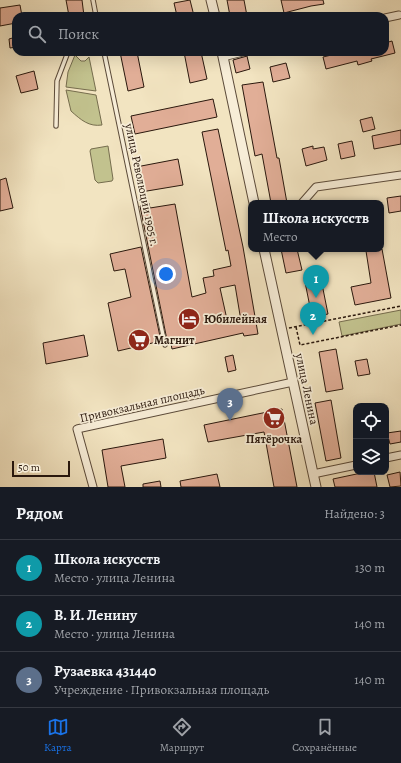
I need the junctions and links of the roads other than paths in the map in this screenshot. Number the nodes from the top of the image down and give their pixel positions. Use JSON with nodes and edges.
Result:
{"nodes":[{"id":1,"x":93,"y":0,"type":"edge"},
{"id":2,"x":211,"y":0,"type":"edge"},
{"id":3,"x":95,"y":12,"type":"edge"},
{"id":4,"x":213,"y":12,"type":"edge"},
{"id":5,"x":399,"y":15,"type":"dead end"},
{"id":6,"x":389,"y":17,"type":"edge"},
{"id":7,"x":66,"y":56,"type":"edge"},
{"id":8,"x":105,"y":56,"type":"edge"},
{"id":9,"x":223,"y":56,"type":"edge"},
{"id":10,"x":56,"y":126,"type":"dead end"},
{"id":11,"x":401,"y":175,"type":"edge"},
{"id":12,"x":253,"y":200,"type":"edge"},
{"id":13,"x":305,"y":200,"type":"edge"},
{"id":14,"x":265,"y":252,"type":"edge"},
{"id":15,"x":166,"y":345,"type":"dead end"},
{"id":16,"x":293,"y":382,"type":"junction"},
{"id":17,"x":401,"y":455,"type":"edge"},
{"id":18,"x":389,"y":457,"type":"edge"},
{"id":19,"x":353,"y":466,"type":"edge"},
{"id":20,"x":314,"y":474,"type":"junction"},
{"id":21,"x":93,"y":487,"type":"edge"},
{"id":22,"x":316,"y":487,"type":"edge"}],
"edges":[{"from":1,"to":3,"type":"lane"},
{"from":2,"to":4,"type":"street"},
{"from":5,"to":6,"type":"street"},
{"from":7,"to":10,"type":"lane"},
{"from":8,"to":15,"type":"lane","name":"улица Революции 1905 г."},
{"from":9,"to":12,"type":"street"},
{"from":11,"to":13,"type":"street"},
{"from":14,"to":16,"type":"street","name":"улица Ленина"},
{"from":16,"to":20,"type":"street","name":"улица Ленина"},
{"from":16,"to":21,"type":"street","name":"Привокзальная площадь"},
{"from":17,"to":18,"type":"street"},
{"from":19,"to":20,"type":"street"},
{"from":20,"to":22,"type":"street","name":"улица Ленина"}]}
